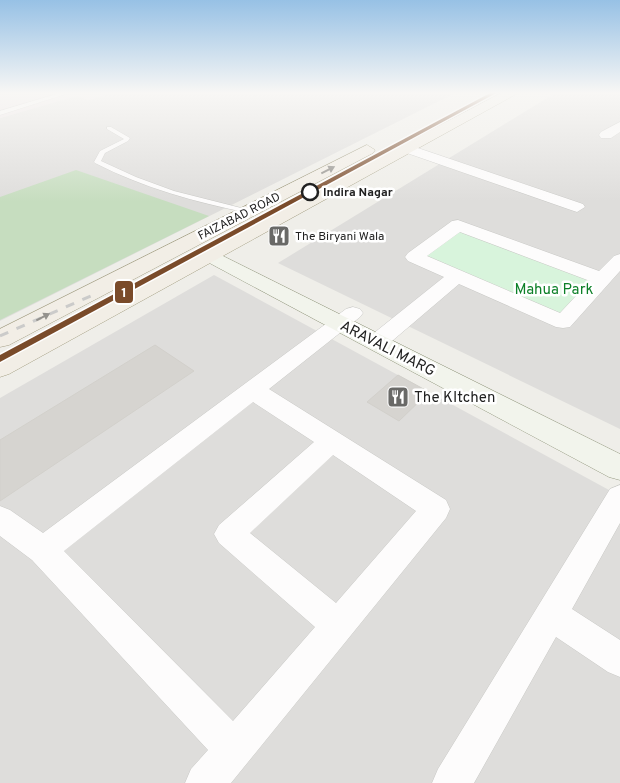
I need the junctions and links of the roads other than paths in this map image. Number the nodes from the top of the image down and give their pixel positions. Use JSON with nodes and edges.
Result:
{"nodes":[{"id":1,"x":110,"y":129,"type":"edge"},
{"id":2,"x":408,"y":129,"type":"edge"},
{"id":3,"x":447,"y":129,"type":"edge"},
{"id":4,"x":616,"y":129,"type":"edge"},
{"id":5,"x":620,"y":138,"type":"edge"},
{"id":6,"x":409,"y":149,"type":"junction"},
{"id":7,"x":576,"y":207,"type":"dead end"},
{"id":8,"x":249,"y":211,"type":"junction"},
{"id":9,"x":217,"y":251,"type":"junction"},
{"id":10,"x":620,"y":260,"type":"edge"},
{"id":11,"x":457,"y":276,"type":"junction"},
{"id":12,"x":602,"y":279,"type":"junction"},
{"id":13,"x":346,"y":318,"type":"junction"},
{"id":14,"x":383,"y":337,"type":"junction"},
{"id":15,"x":0,"y":339,"type":"edge"},
{"id":16,"x":0,"y":368,"type":"edge"},
{"id":17,"x":253,"y":390,"type":"junction"},
{"id":18,"x":332,"y":441,"type":"junction"},
{"id":19,"x":620,"y":449,"type":"edge"},
{"id":20,"x":620,"y":468,"type":"edge"},
{"id":21,"x":620,"y":497,"type":"edge"},
{"id":22,"x":0,"y":519,"type":"edge"},
{"id":23,"x":43,"y":550,"type":"junction"},
{"id":24,"x":552,"y":614,"type":"junction"},
{"id":25,"x":338,"y":626,"type":"junction"},
{"id":26,"x":620,"y":660,"type":"edge"},
{"id":27,"x":233,"y":749,"type":"junction"},
{"id":28,"x":205,"y":783,"type":"edge"},
{"id":29,"x":452,"y":783,"type":"edge"}],
"edges":[{"from":1,"to":8,"type":"lane"},
{"from":8,"to":2,"type":"main road","name":"FAIZABAD ROAD","one_way":true},
{"from":3,"to":6,"type":"main road","name":"FAIZABAD ROAD"},
{"from":4,"to":5,"type":"street"},
{"from":6,"to":7,"type":"street"},
{"from":6,"to":9,"type":"main road","name":"FAIZABAD ROAD"},
{"from":15,"to":8,"type":"main road","name":"FAIZABAD ROAD","one_way":true},
{"from":9,"to":13,"type":"street","name":"ARAVALI MARG"},
{"from":9,"to":16,"type":"main road","name":"FAIZABAD ROAD"},
{"from":10,"to":12,"type":"street"},
{"from":11,"to":12,"type":"street"},
{"from":11,"to":12,"type":"street"},
{"from":11,"to":14,"type":"street"},
{"from":13,"to":14,"type":"street","name":"ARAVALI MARG"},
{"from":13,"to":17,"type":"street"},
{"from":14,"to":19,"type":"street","name":"ARAVALI MARG"},
{"from":14,"to":20,"type":"street","name":"ARAVALI MARG"},
{"from":17,"to":18,"type":"street"},
{"from":17,"to":23,"type":"street"},
{"from":18,"to":25,"type":"street"},
{"from":18,"to":25,"type":"street"},
{"from":21,"to":24,"type":"street"},
{"from":22,"to":23,"type":"street"},
{"from":23,"to":27,"type":"street"},
{"from":24,"to":26,"type":"street"},
{"from":24,"to":29,"type":"street"},
{"from":25,"to":27,"type":"street"},
{"from":27,"to":28,"type":"street"}]}
